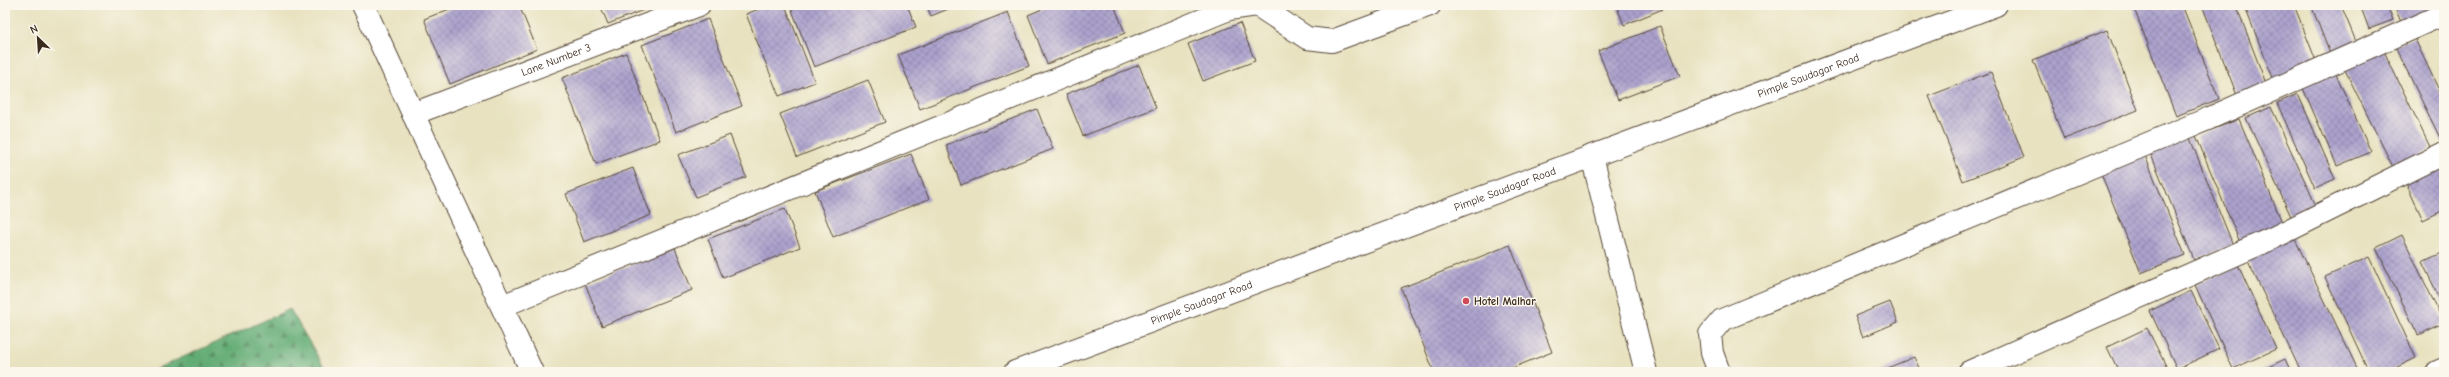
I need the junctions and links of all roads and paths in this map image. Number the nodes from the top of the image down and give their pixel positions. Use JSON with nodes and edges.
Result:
{"nodes":[{"id":1,"x":363,"y":5,"type":"edge"},
{"id":2,"x":699,"y":5,"type":"edge"},
{"id":3,"x":1430,"y":5,"type":"edge"},
{"id":4,"x":1996,"y":5,"type":"edge"},
{"id":5,"x":2444,"y":14,"type":"edge"},
{"id":6,"x":413,"y":114,"type":"junction"},
{"id":7,"x":2444,"y":153,"type":"edge"},
{"id":8,"x":1592,"y":156,"type":"junction"},
{"id":9,"x":502,"y":306,"type":"junction"},
{"id":10,"x":2444,"y":369,"type":"edge"},
{"id":11,"x":532,"y":372,"type":"edge"},
{"id":12,"x":1015,"y":372,"type":"edge"},
{"id":13,"x":1646,"y":372,"type":"edge"},
{"id":14,"x":1719,"y":372,"type":"edge"},
{"id":15,"x":1969,"y":372,"type":"edge"},
{"id":16,"x":2437,"y":372,"type":"edge"}],
"edges":[{"from":1,"to":6,"type":"street"},
{"from":2,"to":6,"type":"street","name":"Lane Number 3"},
{"from":3,"to":9,"type":"street"},
{"from":4,"to":8,"type":"street","name":"Pimple Saudagar Road"},
{"from":5,"to":14,"type":"street"},
{"from":6,"to":9,"type":"street"},
{"from":7,"to":15,"type":"street"},
{"from":8,"to":12,"type":"street","name":"Pimple Saudagar Road"},
{"from":8,"to":13,"type":"street"},
{"from":9,"to":11,"type":"street"},
{"from":10,"to":16,"type":"street"}]}
